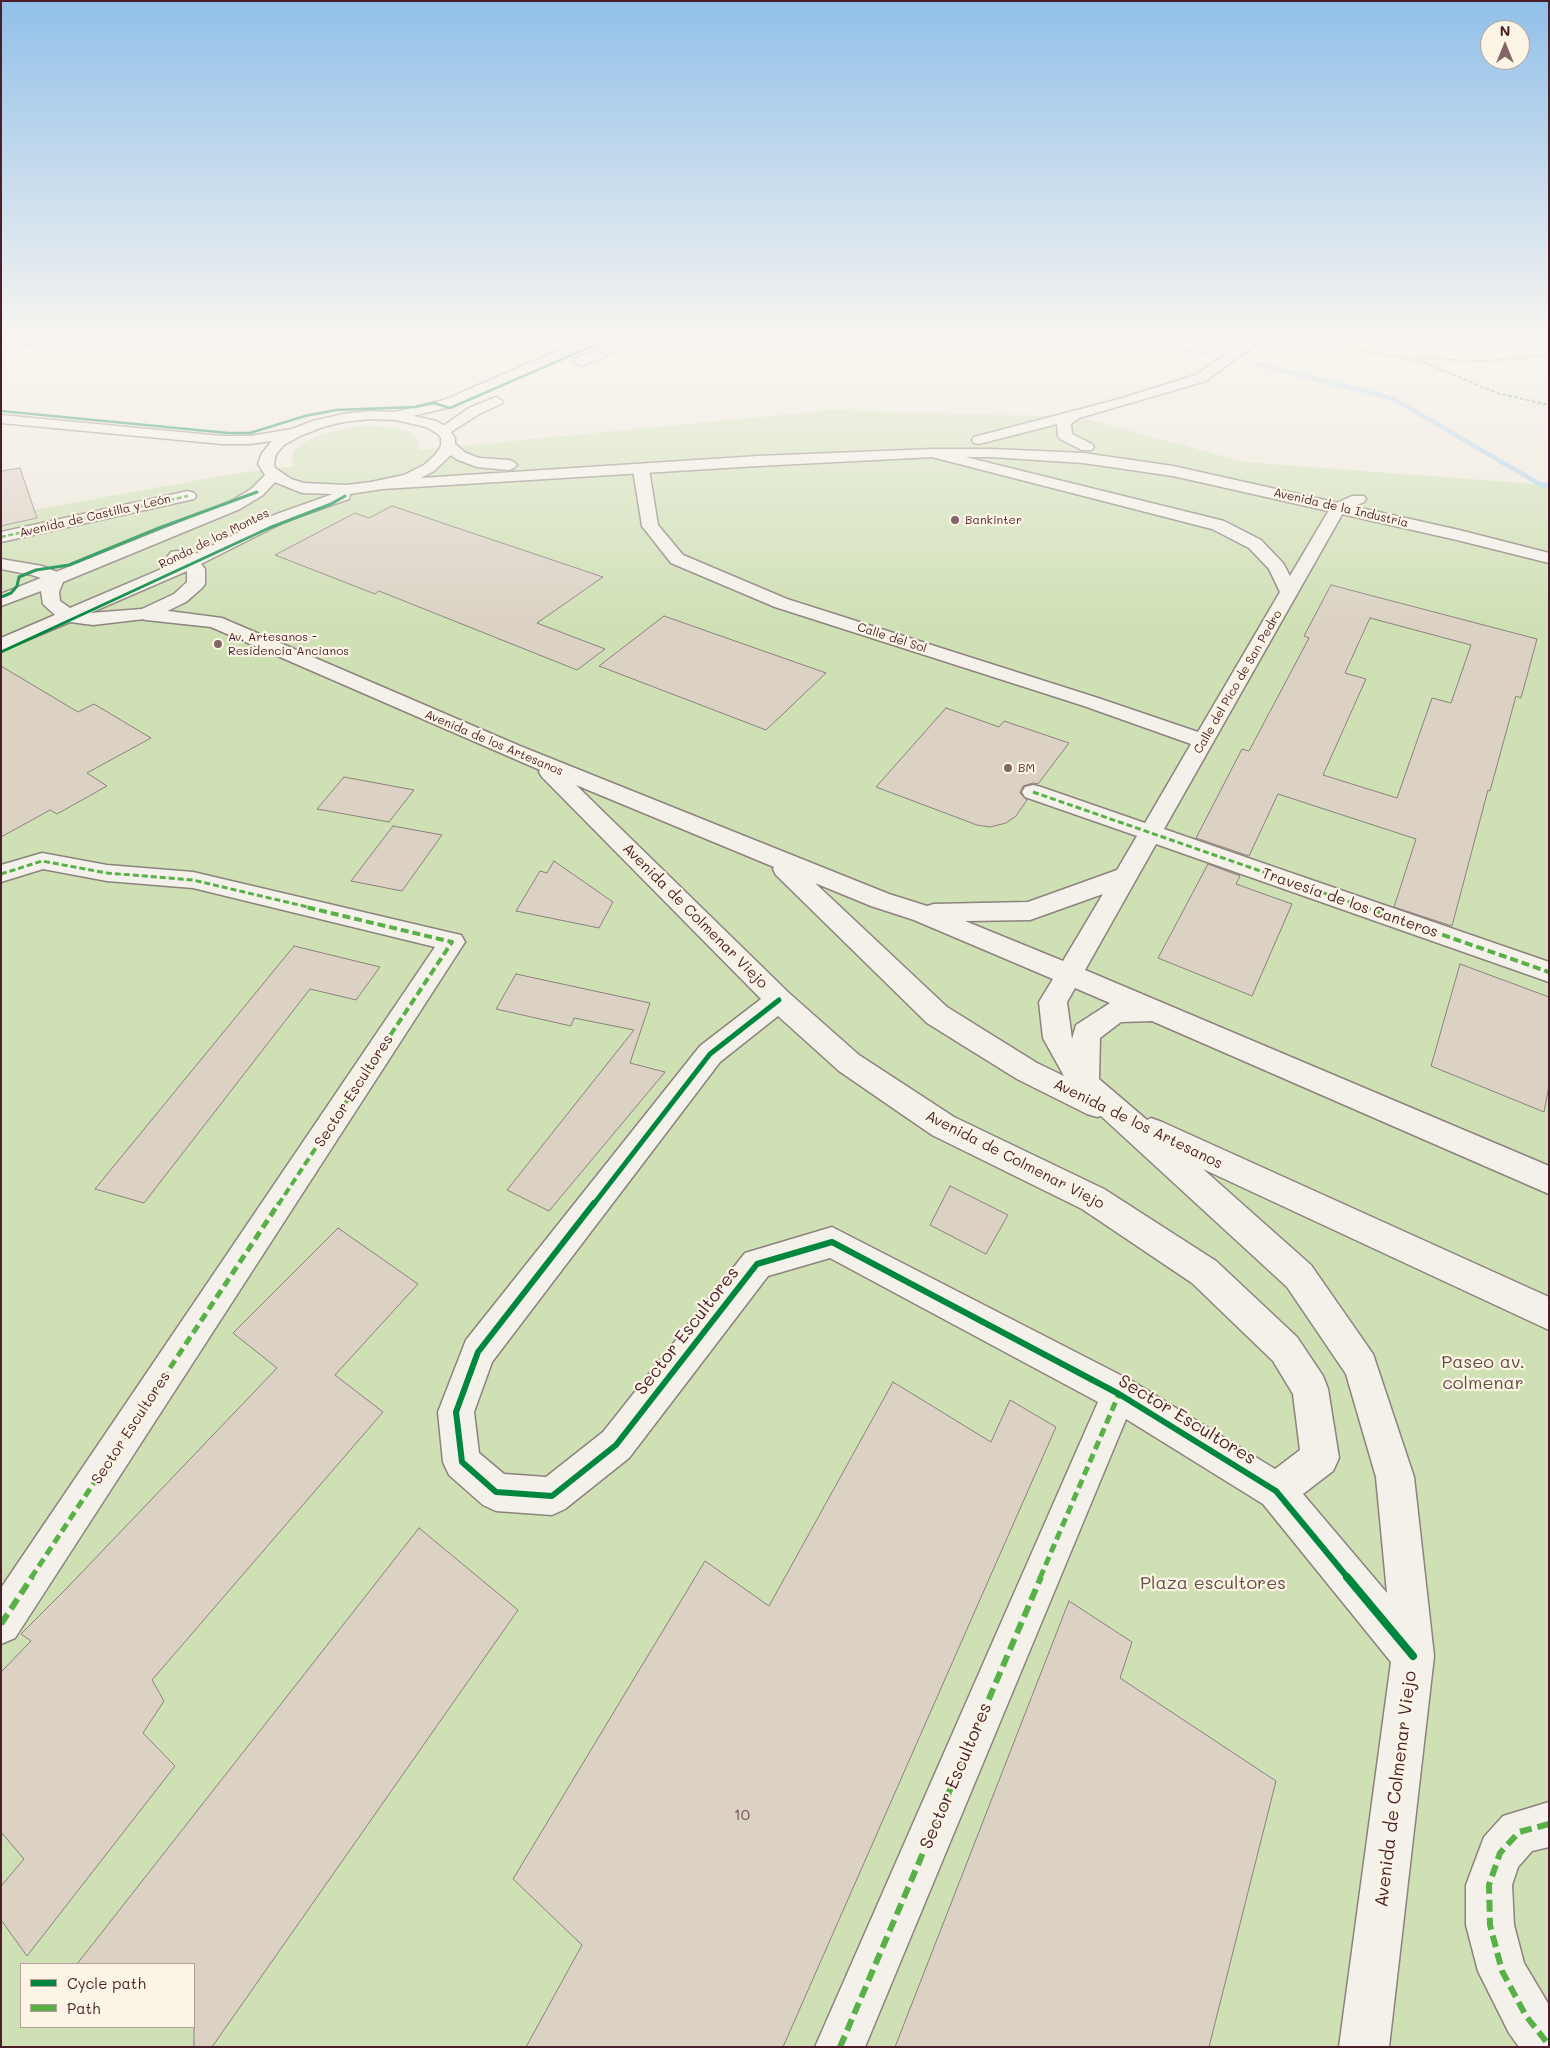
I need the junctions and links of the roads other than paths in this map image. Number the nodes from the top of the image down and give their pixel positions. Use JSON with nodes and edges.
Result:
{"nodes":[{"id":1,"x":56,"y":434,"type":"edge"},
{"id":2,"x":154,"y":434,"type":"edge"},
{"id":3,"x":291,"y":434,"type":"edge"},
{"id":4,"x":294,"y":434,"type":"edge"},
{"id":5,"x":445,"y":434,"type":"edge"},
{"id":6,"x":1004,"y":434,"type":"edge"},
{"id":7,"x":1065,"y":434,"type":"edge"},
{"id":8,"x":979,"y":440,"type":"junction"},
{"id":9,"x":448,"y":446,"type":"junction"},
{"id":10,"x":1087,"y":447,"type":"junction"},
{"id":11,"x":933,"y":453,"type":"junction"},
{"id":12,"x":235,"y":454,"type":"dead end"},
{"id":13,"x":251,"y":458,"type":"dead end"},
{"id":14,"x":270,"y":470,"type":"junction"},
{"id":15,"x":641,"y":470,"type":"junction"},
{"id":16,"x":378,"y":486,"type":"junction"},
{"id":17,"x":188,"y":496,"type":"dead end"},
{"id":18,"x":1358,"y":499,"type":"junction"},
{"id":19,"x":1338,"y":508,"type":"junction"},
{"id":20,"x":1,"y":537,"type":"edge"},
{"id":21,"x":1549,"y":544,"type":"edge"},
{"id":22,"x":123,"y":552,"type":"junction"},
{"id":23,"x":1549,"y":558,"type":"edge"},
{"id":24,"x":190,"y":563,"type":"junction"},
{"id":25,"x":1,"y":564,"type":"edge"},
{"id":26,"x":56,"y":578,"type":"junction"},
{"id":27,"x":196,"y":584,"type":"junction"},
{"id":28,"x":1289,"y":592,"type":"junction"},
{"id":29,"x":1,"y":601,"type":"edge"},
{"id":30,"x":146,"y":614,"type":"junction"},
{"id":31,"x":68,"y":616,"type":"junction"},
{"id":32,"x":215,"y":622,"type":"junction"},
{"id":33,"x":1,"y":645,"type":"edge"},
{"id":34,"x":1204,"y":741,"type":"junction"},
{"id":35,"x":540,"y":762,"type":"junction"},
{"id":36,"x":1033,"y":792,"type":"dead end"},
{"id":37,"x":1151,"y":834,"type":"junction"},
{"id":38,"x":775,"y":859,"type":"junction"},
{"id":39,"x":1,"y":874,"type":"edge"},
{"id":40,"x":1126,"y":876,"type":"junction"},
{"id":41,"x":923,"y":914,"type":"junction"},
{"id":42,"x":1549,"y":972,"type":"edge"},
{"id":43,"x":1070,"y":975,"type":"junction"},
{"id":44,"x":779,"y":1000,"type":"junction"},
{"id":45,"x":1157,"y":1011,"type":"junction"},
{"id":46,"x":1084,"y":1084,"type":"junction"},
{"id":47,"x":1127,"y":1120,"type":"junction"},
{"id":48,"x":1549,"y":1180,"type":"edge"},
{"id":49,"x":1549,"y":1314,"type":"edge"},
{"id":50,"x":1118,"y":1394,"type":"junction"},
{"id":51,"x":1276,"y":1491,"type":"junction"},
{"id":52,"x":1,"y":1624,"type":"edge"},
{"id":53,"x":1413,"y":1656,"type":"junction"},
{"id":54,"x":1549,"y":1824,"type":"edge"},
{"id":55,"x":1549,"y":2045,"type":"edge"},
{"id":56,"x":840,"y":2047,"type":"edge"},
{"id":57,"x":1364,"y":2047,"type":"edge"}],
"edges":[{"from":1,"to":12,"type":"street"},
{"from":2,"to":3,"type":"street"},
{"from":4,"to":14,"type":"street","name":"Ronda de los Montes"},
{"from":5,"to":9,"type":"street"},
{"from":6,"to":8,"type":"street"},
{"from":7,"to":10,"type":"street"},
{"from":8,"to":9,"type":"street","name":"Avenida de la Industria"},
{"from":8,"to":10,"type":"street","name":"Avenida de la Industria"},
{"from":9,"to":16,"type":"street"},
{"from":10,"to":18,"type":"street","name":"Avenida de la Industria"},
{"from":11,"to":15,"type":"street","name":"Avenida de la Industria"},
{"from":11,"to":19,"type":"street","name":"Avenida de la Industria"},
{"from":11,"to":28,"type":"street"},
{"from":13,"to":14,"type":"street"},
{"from":14,"to":16,"type":"street"},
{"from":14,"to":22,"type":"street","name":"Ronda de los Montes"},
{"from":15,"to":16,"type":"street","name":"Avenida de la Industria"},
{"from":15,"to":34,"type":"street","name":"Calle del Sol"},
{"from":16,"to":24,"type":"street","name":"Ronda de los Montes"},
{"from":17,"to":20,"type":"street","name":"Avenida de Castilla y León"},
{"from":18,"to":19,"type":"street"},
{"from":18,"to":21,"type":"street","name":"Avenida de la Industria"},
{"from":19,"to":23,"type":"street","name":"Avenida de la Industria"},
{"from":19,"to":28,"type":"street","name":"Calle del Pico de San Pedro"},
{"from":22,"to":24,"type":"street"},
{"from":22,"to":26,"type":"street","name":"Ronda de los Montes"},
{"from":24,"to":27,"type":"street","name":"Avenida de los Artesanos"},
{"from":24,"to":31,"type":"street","name":"Ronda de los Montes"},
{"from":25,"to":26,"type":"street"},
{"from":26,"to":29,"type":"street","name":"Ronda de los Montes"},
{"from":26,"to":31,"type":"street"},
{"from":27,"to":30,"type":"street"},
{"from":27,"to":32,"type":"street","name":"Avenida de los Artesanos"},
{"from":28,"to":34,"type":"street","name":"Calle del Pico de San Pedro"},
{"from":30,"to":31,"type":"street"},
{"from":30,"to":32,"type":"street","name":"Avenida de los Artesanos"},
{"from":31,"to":33,"type":"street","name":"Ronda de los Montes"},
{"from":32,"to":35,"type":"street","name":"Avenida de los Artesanos"},
{"from":34,"to":37,"type":"street","name":"Calle del Pico de San Pedro"},
{"from":35,"to":38,"type":"street","name":"Avenida de los Artesanos"},
{"from":35,"to":44,"type":"street","name":"Avenida de Colmenar Viejo"},
{"from":36,"to":37,"type":"street","name":"Travesía de los Canteros"},
{"from":37,"to":40,"type":"street","name":"Calle del Pico de San Pedro"},
{"from":37,"to":42,"type":"street","name":"Travesía de los Canteros"},
{"from":38,"to":41,"type":"street","name":"Avenida de los Artesanos"},
{"from":38,"to":47,"type":"street","name":"Avenida de los Artesanos"},
{"from":39,"to":52,"type":"street","name":"Sector Escultores"},
{"from":40,"to":41,"type":"street"},
{"from":40,"to":43,"type":"street","name":"Calle del Pico de San Pedro"},
{"from":41,"to":43,"type":"street","name":"Avenida de los Artesanos"},
{"from":43,"to":45,"type":"street","name":"Avenida de los Artesanos"},
{"from":43,"to":46,"type":"street","name":"Avenida de Colmenar Viejo"},
{"from":44,"to":50,"type":"street","name":"Sector Escultores"},
{"from":44,"to":51,"type":"street","name":"Avenida de Colmenar Viejo"},
{"from":45,"to":46,"type":"street"},
{"from":45,"to":48,"type":"street","name":"Avenida de los Artesanos"},
{"from":46,"to":47,"type":"street","name":"Avenida de Colmenar Viejo"},
{"from":47,"to":49,"type":"street","name":"Avenida de los Artesanos"},
{"from":47,"to":53,"type":"street","name":"Avenida de Colmenar Viejo"},
{"from":50,"to":51,"type":"street","name":"Sector Escultores"},
{"from":50,"to":56,"type":"street","name":"Sector Escultores"},
{"from":51,"to":53,"type":"street","name":"Sector Escultores"},
{"from":53,"to":57,"type":"street","name":"Avenida de Colmenar Viejo"},
{"from":54,"to":55,"type":"street"}]}
